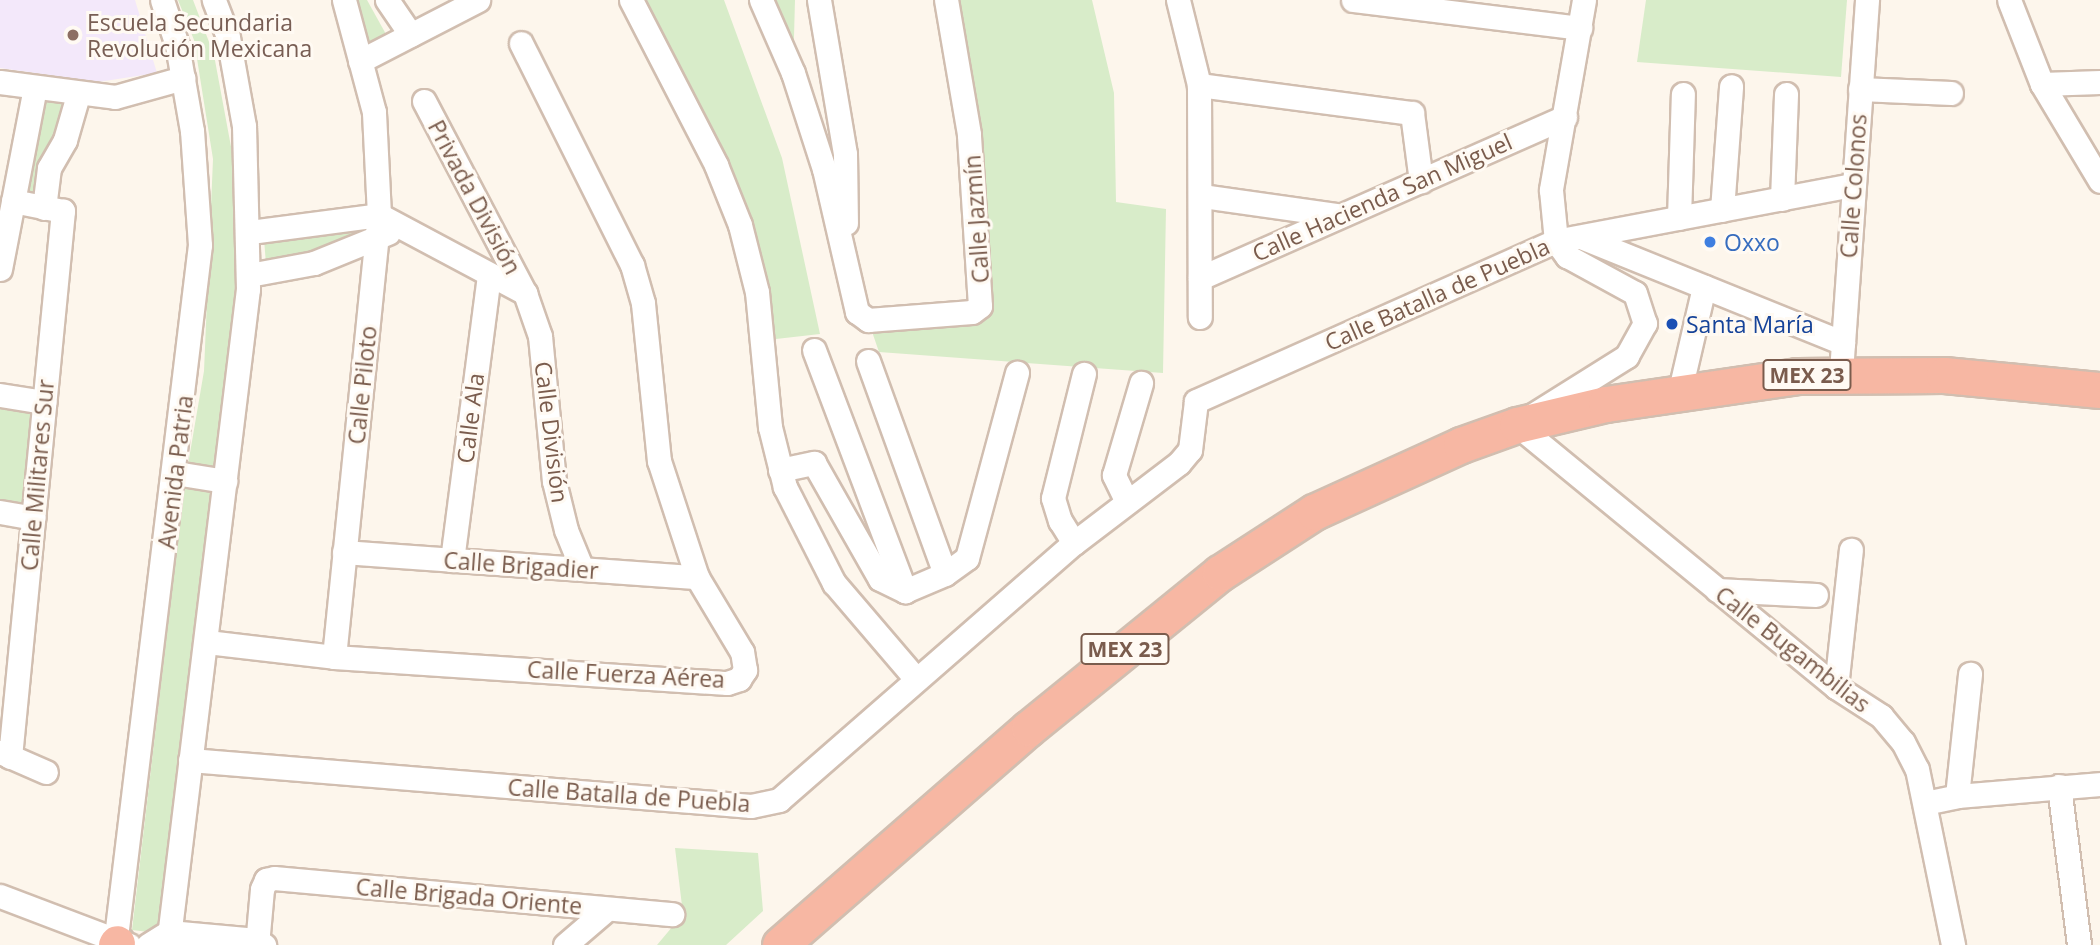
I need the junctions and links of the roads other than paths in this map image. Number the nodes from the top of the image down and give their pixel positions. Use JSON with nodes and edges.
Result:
{"nodes":[{"id":1,"x":162,"y":0,"type":"edge"},
{"id":2,"x":214,"y":0,"type":"edge"},
{"id":3,"x":344,"y":0,"type":"edge"},
{"id":4,"x":387,"y":0,"type":"edge"},
{"id":5,"x":478,"y":0,"type":"edge"},
{"id":6,"x":631,"y":0,"type":"edge"},
{"id":7,"x":761,"y":0,"type":"edge"},
{"id":8,"x":819,"y":0,"type":"edge"},
{"id":9,"x":946,"y":0,"type":"edge"},
{"id":10,"x":1178,"y":0,"type":"edge"},
{"id":11,"x":1353,"y":0,"type":"edge"},
{"id":12,"x":1584,"y":0,"type":"edge"},
{"id":13,"x":1867,"y":0,"type":"edge"},
{"id":14,"x":2009,"y":0,"type":"edge"},
{"id":15,"x":1580,"y":28,"type":"junction"},
{"id":16,"x":411,"y":35,"type":"junction"},
{"id":17,"x":521,"y":43,"type":"dead end"},
{"id":18,"x":360,"y":61,"type":"junction"},
{"id":19,"x":183,"y":78,"type":"junction"},
{"id":20,"x":0,"y":82,"type":"edge"},
{"id":21,"x":2100,"y":82,"type":"edge"},
{"id":22,"x":2042,"y":84,"type":"junction"},
{"id":23,"x":1199,"y":85,"type":"junction"},
{"id":24,"x":1731,"y":86,"type":"dead end"},
{"id":25,"x":35,"y":88,"type":"junction"},
{"id":26,"x":1860,"y":89,"type":"junction"},
{"id":27,"x":1951,"y":93,"type":"dead end"},
{"id":28,"x":78,"y":94,"type":"junction"},
{"id":29,"x":1683,"y":94,"type":"dead end"},
{"id":30,"x":1786,"y":94,"type":"dead end"},
{"id":31,"x":424,"y":101,"type":"dead end"},
{"id":32,"x":1565,"y":117,"type":"junction"},
{"id":33,"x":1421,"y":181,"type":"junction"},
{"id":34,"x":2100,"y":181,"type":"edge"},
{"id":35,"x":1853,"y":185,"type":"junction"},
{"id":36,"x":1202,"y":196,"type":"junction"},
{"id":37,"x":1782,"y":199,"type":"junction"},
{"id":38,"x":13,"y":201,"type":"junction"},
{"id":39,"x":44,"y":208,"type":"junction"},
{"id":40,"x":1722,"y":210,"type":"junction"},
{"id":41,"x":1337,"y":215,"type":"junction"},
{"id":42,"x":1679,"y":218,"type":"junction"},
{"id":43,"x":388,"y":221,"type":"junction"},
{"id":44,"x":250,"y":232,"type":"junction"},
{"id":45,"x":1581,"y":237,"type":"junction"},
{"id":46,"x":377,"y":241,"type":"junction"},
{"id":47,"x":1556,"y":241,"type":"junction"},
{"id":48,"x":847,"y":268,"type":"junction"},
{"id":49,"x":0,"y":269,"type":"edge"},
{"id":50,"x":248,"y":275,"type":"junction"},
{"id":51,"x":489,"y":276,"type":"junction"},
{"id":52,"x":1199,"y":278,"type":"junction"},
{"id":53,"x":1704,"y":286,"type":"junction"},
{"id":54,"x":525,"y":293,"type":"junction"},
{"id":55,"x":1200,"y":317,"type":"dead end"},
{"id":56,"x":814,"y":350,"type":"dead end"},
{"id":57,"x":1842,"y":358,"type":"junction"},
{"id":58,"x":868,"y":360,"type":"dead end"},
{"id":59,"x":1017,"y":373,"type":"dead end"},
{"id":60,"x":1084,"y":374,"type":"dead end"},
{"id":61,"x":1141,"y":383,"type":"dead end"},
{"id":62,"x":1680,"y":390,"type":"junction"},
{"id":63,"x":2100,"y":390,"type":"edge"},
{"id":64,"x":0,"y":396,"type":"edge"},
{"id":65,"x":44,"y":402,"type":"junction"},
{"id":66,"x":1517,"y":425,"type":"junction"},
{"id":67,"x":780,"y":470,"type":"junction"},
{"id":68,"x":174,"y":473,"type":"junction"},
{"id":69,"x":225,"y":481,"type":"junction"},
{"id":70,"x":1128,"y":502,"type":"junction"},
{"id":71,"x":0,"y":512,"type":"edge"},
{"id":72,"x":33,"y":517,"type":"junction"},
{"id":73,"x":1074,"y":543,"type":"junction"},
{"id":74,"x":1851,"y":550,"type":"dead end"},
{"id":75,"x":344,"y":552,"type":"junction"},
{"id":76,"x":452,"y":559,"type":"junction"},
{"id":77,"x":582,"y":569,"type":"junction"},
{"id":78,"x":945,"y":574,"type":"junction"},
{"id":79,"x":697,"y":577,"type":"junction"},
{"id":80,"x":1717,"y":590,"type":"junction"},
{"id":81,"x":905,"y":591,"type":"junction"},
{"id":82,"x":1816,"y":595,"type":"dead end"},
{"id":83,"x":207,"y":642,"type":"junction"},
{"id":84,"x":334,"y":657,"type":"junction"},
{"id":85,"x":1970,"y":674,"type":"dead end"},
{"id":86,"x":916,"y":679,"type":"junction"},
{"id":87,"x":1836,"y":687,"type":"junction"},
{"id":88,"x":5,"y":754,"type":"edge"},
{"id":89,"x":190,"y":760,"type":"junction"},
{"id":90,"x":46,"y":772,"type":"dead end"},
{"id":91,"x":2100,"y":784,"type":"edge"},
{"id":92,"x":2059,"y":786,"type":"junction"},
{"id":93,"x":1957,"y":796,"type":"junction"},
{"id":94,"x":1925,"y":803,"type":"junction"},
{"id":95,"x":0,"y":896,"type":"edge"},
{"id":96,"x":607,"y":909,"type":"junction"},
{"id":97,"x":672,"y":914,"type":"dead end"},
{"id":98,"x":168,"y":939,"type":"edge"},
{"id":99,"x":259,"y":943,"type":"edge"},
{"id":100,"x":125,"y":945,"type":"edge"},
{"id":101,"x":565,"y":945,"type":"edge"},
{"id":102,"x":780,"y":945,"type":"edge"},
{"id":103,"x":1953,"y":945,"type":"edge"},
{"id":104,"x":2079,"y":945,"type":"edge"}],
"edges":[{"from":1,"to":19,"type":"street","name":"Avenida Patria"},
{"from":2,"to":44,"type":"street"},
{"from":3,"to":18,"type":"street","name":"Calle Piloto"},
{"from":4,"to":16,"type":"street"},
{"from":5,"to":16,"type":"street"},
{"from":6,"to":67,"type":"street"},
{"from":7,"to":48,"type":"street","name":"Calle Jazmín"},
{"from":8,"to":48,"type":"street","name":"Calle Jazmín"},
{"from":9,"to":48,"type":"street","name":"Calle Jazmín"},
{"from":10,"to":23,"type":"street"},
{"from":11,"to":15,"type":"street"},
{"from":12,"to":15,"type":"street"},
{"from":13,"to":26,"type":"street","name":"Calle Colonos"},
{"from":14,"to":22,"type":"street"},
{"from":15,"to":32,"type":"street"},
{"from":16,"to":18,"type":"street"},
{"from":17,"to":79,"type":"street","name":"Calle Fuerza Aérea"},
{"from":18,"to":43,"type":"street","name":"Calle Piloto"},
{"from":19,"to":28,"type":"street"},
{"from":19,"to":68,"type":"street","name":"Avenida Patria"},
{"from":20,"to":25,"type":"street"},
{"from":21,"to":22,"type":"street"},
{"from":22,"to":34,"type":"street"},
{"from":23,"to":33,"type":"street"},
{"from":23,"to":36,"type":"street"},
{"from":24,"to":40,"type":"street"},
{"from":25,"to":28,"type":"street"},
{"from":25,"to":38,"type":"street"},
{"from":26,"to":27,"type":"street"},
{"from":26,"to":35,"type":"street","name":"Calle Colonos"},
{"from":28,"to":39,"type":"street"},
{"from":29,"to":42,"type":"street"},
{"from":30,"to":37,"type":"street"},
{"from":31,"to":54,"type":"street","name":"Privada División"},
{"from":32,"to":33,"type":"street","name":"Calle Hacienda San Miguel"},
{"from":32,"to":47,"type":"street"},
{"from":33,"to":41,"type":"street","name":"Calle Hacienda San Miguel"},
{"from":35,"to":37,"type":"street","name":"Calle Batalla de Puebla"},
{"from":35,"to":57,"type":"street","name":"Calle Colonos"},
{"from":36,"to":41,"type":"street"},
{"from":36,"to":52,"type":"street"},
{"from":37,"to":40,"type":"street","name":"Calle Batalla de Puebla"},
{"from":38,"to":39,"type":"street"},
{"from":38,"to":49,"type":"street"},
{"from":39,"to":65,"type":"street","name":"Calle Militares Sur"},
{"from":40,"to":42,"type":"street","name":"Calle Batalla de Puebla"},
{"from":41,"to":52,"type":"street","name":"Calle Hacienda San Miguel"},
{"from":42,"to":45,"type":"street","name":"Calle Batalla de Puebla"},
{"from":43,"to":44,"type":"street"},
{"from":43,"to":46,"type":"street","name":"Calle Piloto"},
{"from":43,"to":51,"type":"street"},
{"from":44,"to":50,"type":"street"},
{"from":45,"to":47,"type":"street","name":"Calle Batalla de Puebla"},
{"from":45,"to":53,"type":"street"},
{"from":46,"to":50,"type":"street"},
{"from":46,"to":75,"type":"street","name":"Calle Piloto"},
{"from":47,"to":66,"type":"street"},
{"from":47,"to":70,"type":"street","name":"Calle Batalla de Puebla"},
{"from":50,"to":69,"type":"street"},
{"from":51,"to":54,"type":"street"},
{"from":51,"to":76,"type":"street","name":"Calle Ala"},
{"from":52,"to":55,"type":"street"},
{"from":53,"to":57,"type":"street"},
{"from":53,"to":62,"type":"street"},
{"from":54,"to":77,"type":"street","name":"Calle División"},
{"from":56,"to":81,"type":"street"},
{"from":57,"to":62,"type":"highway","number":"MEX 23"},
{"from":57,"to":63,"type":"highway","number":"MEX 23"},
{"from":58,"to":78,"type":"street"},
{"from":59,"to":78,"type":"street"},
{"from":60,"to":73,"type":"street"},
{"from":61,"to":70,"type":"street"},
{"from":62,"to":66,"type":"highway","number":"MEX 23"},
{"from":64,"to":65,"type":"street"},
{"from":65,"to":72,"type":"street","name":"Calle Militares Sur"},
{"from":66,"to":80,"type":"street","name":"Calle Bugambilias"},
{"from":66,"to":102,"type":"highway","number":"MEX 23"},
{"from":67,"to":81,"type":"street"},
{"from":67,"to":86,"type":"street"},
{"from":68,"to":69,"type":"street"},
{"from":68,"to":100,"type":"street","name":"Avenida Patria"},
{"from":69,"to":83,"type":"street"},
{"from":70,"to":73,"type":"street","name":"Calle Batalla de Puebla"},
{"from":71,"to":72,"type":"street"},
{"from":72,"to":88,"type":"street","name":"Calle Militares Sur"},
{"from":73,"to":86,"type":"street","name":"Calle Batalla de Puebla"},
{"from":74,"to":87,"type":"street"},
{"from":75,"to":76,"type":"street","name":"Calle Brigadier"},
{"from":75,"to":84,"type":"street","name":"Calle Piloto"},
{"from":76,"to":77,"type":"street","name":"Calle Brigadier"},
{"from":77,"to":79,"type":"street","name":"Calle Brigadier"},
{"from":78,"to":81,"type":"street"},
{"from":79,"to":84,"type":"street","name":"Calle Fuerza Aérea"},
{"from":80,"to":82,"type":"street"},
{"from":80,"to":87,"type":"street","name":"Calle Bugambilias"},
{"from":83,"to":84,"type":"street","name":"Calle Fuerza Aérea"},
{"from":83,"to":89,"type":"street"},
{"from":85,"to":93,"type":"street"},
{"from":86,"to":89,"type":"street","name":"Calle Batalla de Puebla"},
{"from":87,"to":94,"type":"street","name":"Calle Bugambilias"},
{"from":88,"to":90,"type":"street"},
{"from":89,"to":98,"type":"street"},
{"from":91,"to":92,"type":"street"},
{"from":92,"to":93,"type":"street"},
{"from":92,"to":104,"type":"street"},
{"from":93,"to":94,"type":"street"},
{"from":94,"to":103,"type":"street","name":"Calle Bugambilias"},
{"from":95,"to":100,"type":"street"},
{"from":96,"to":97,"type":"street","name":"Calle Brigada Oriente"},
{"from":96,"to":99,"type":"street","name":"Calle Brigada Oriente"},
{"from":96,"to":101,"type":"street"},
{"from":98,"to":99,"type":"street"},
{"from":98,"to":100,"type":"street"}]}
